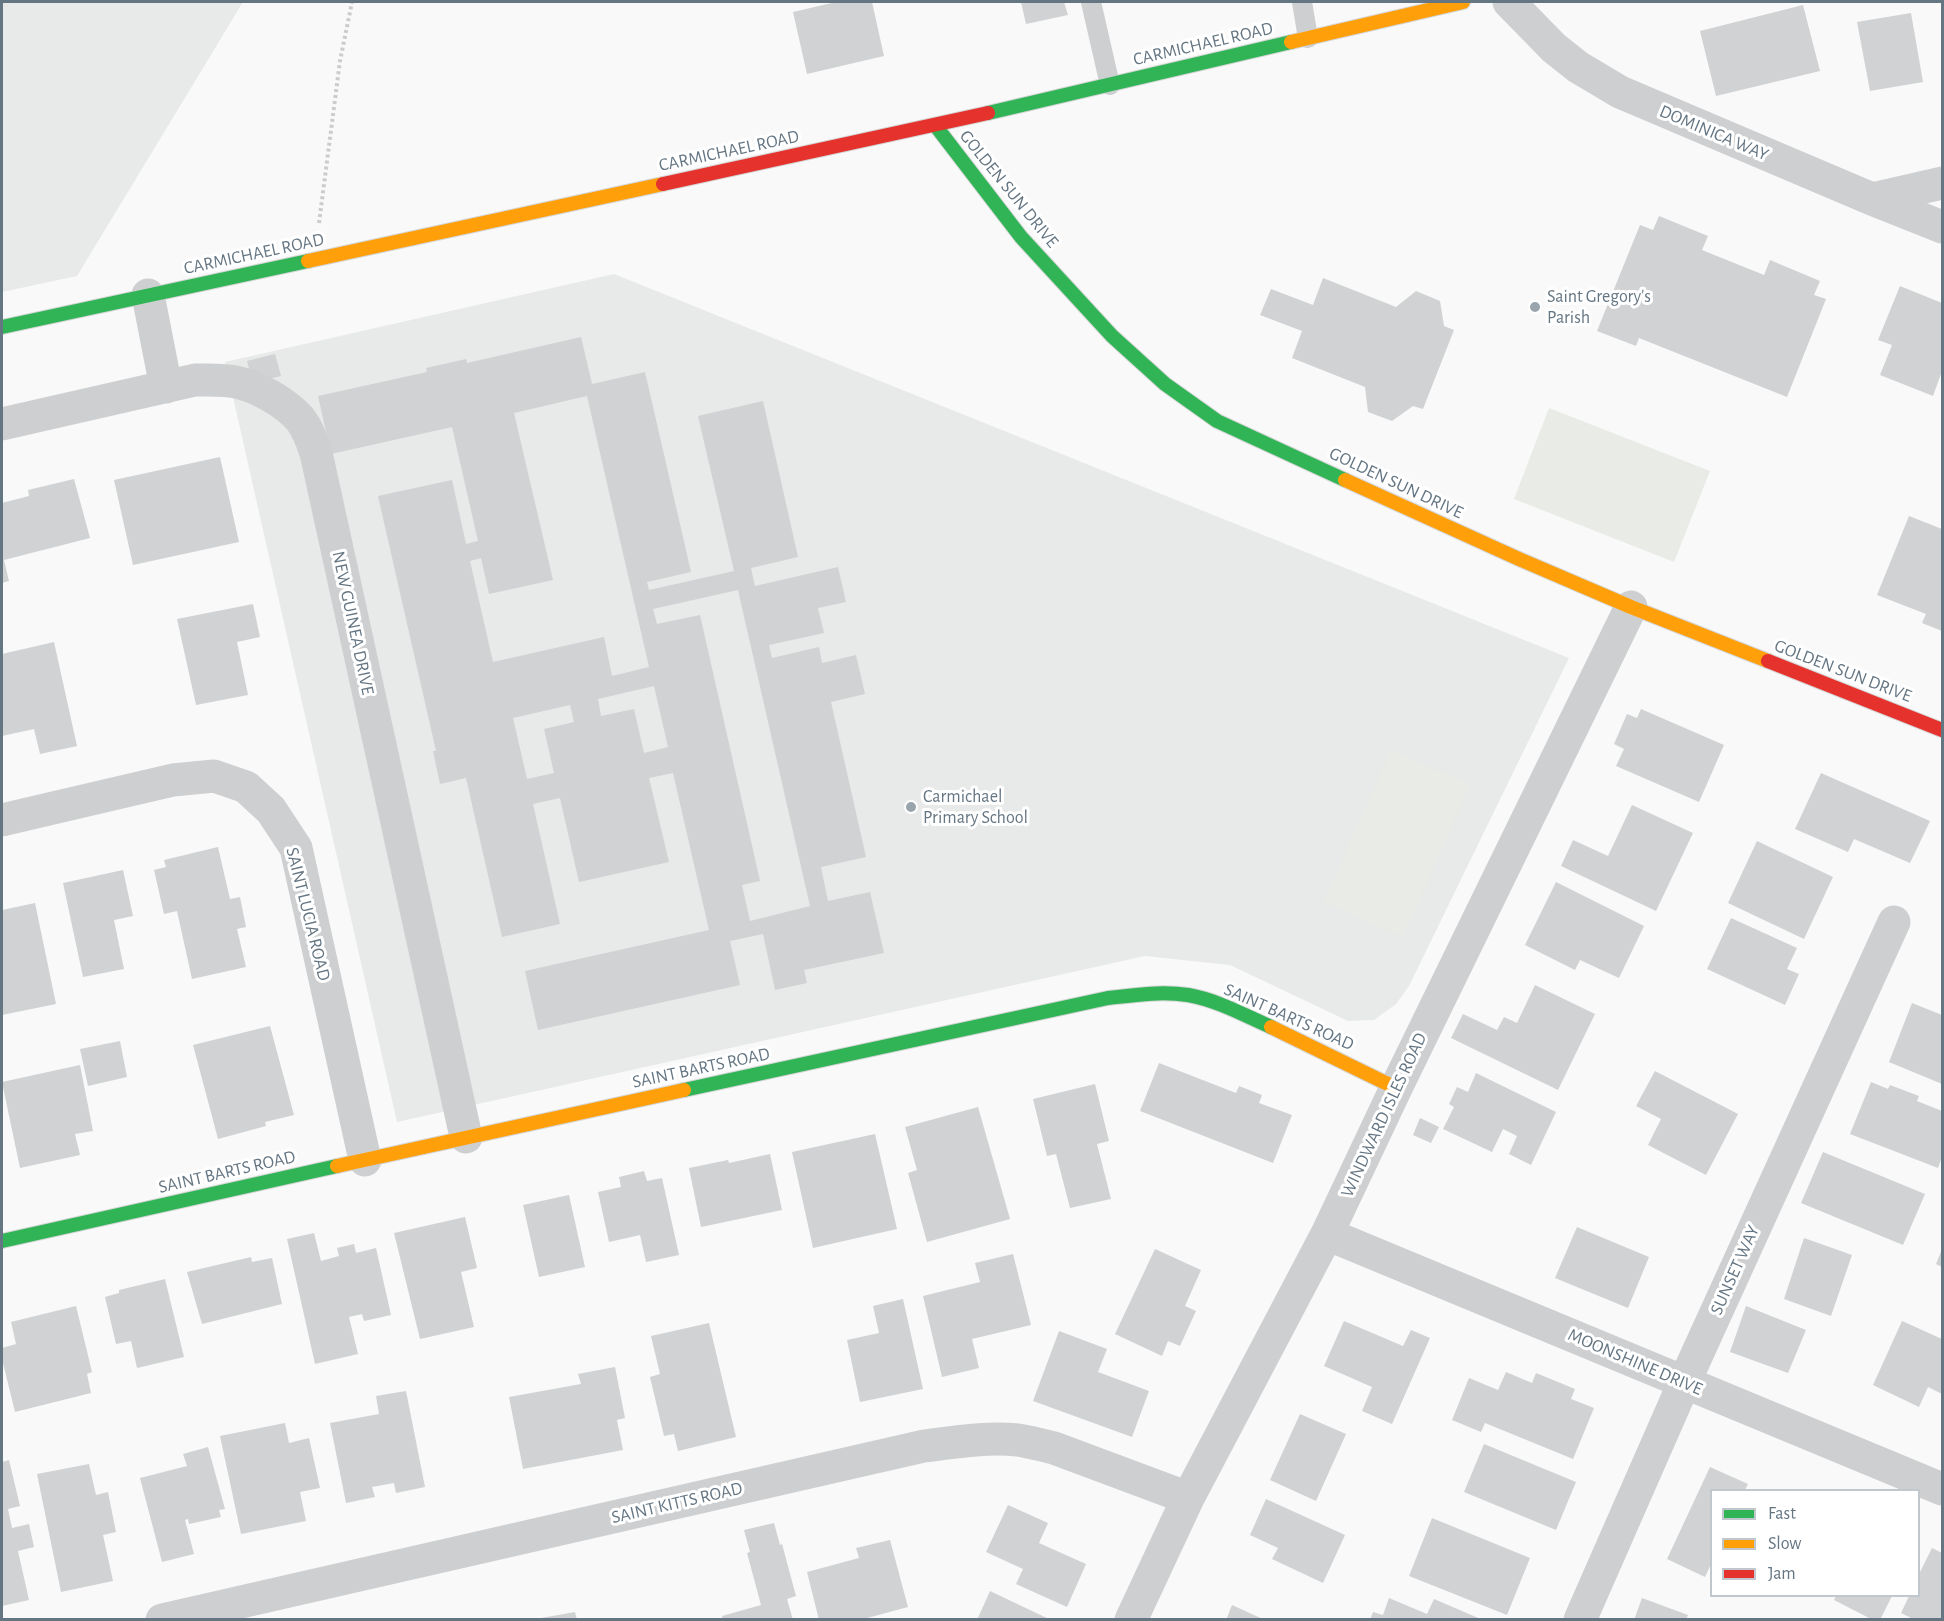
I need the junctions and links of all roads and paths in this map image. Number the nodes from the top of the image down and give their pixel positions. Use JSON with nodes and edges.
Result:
{"nodes":[{"id":1,"x":352,"y":2,"type":"edge"},
{"id":2,"x":1091,"y":2,"type":"edge"},
{"id":3,"x":1302,"y":2,"type":"edge"},
{"id":4,"x":1463,"y":2,"type":"edge"},
{"id":5,"x":1509,"y":2,"type":"edge"},
{"id":6,"x":1308,"y":38,"type":"junction"},
{"id":7,"x":1110,"y":85,"type":"junction"},
{"id":8,"x":935,"y":125,"type":"junction"},
{"id":9,"x":1942,"y":183,"type":"edge"},
{"id":10,"x":1872,"y":200,"type":"junction"},
{"id":11,"x":1942,"y":227,"type":"edge"},
{"id":12,"x":314,"y":259,"type":"junction"},
{"id":13,"x":148,"y":295,"type":"junction"},
{"id":14,"x":2,"y":327,"type":"edge"},
{"id":15,"x":166,"y":387,"type":"junction"},
{"id":16,"x":2,"y":424,"type":"edge"},
{"id":17,"x":1630,"y":607,"type":"junction"},
{"id":18,"x":1942,"y":730,"type":"edge"},
{"id":19,"x":2,"y":820,"type":"edge"},
{"id":20,"x":1894,"y":921,"type":"dead end"},
{"id":21,"x":1396,"y":1088,"type":"junction"},
{"id":22,"x":466,"y":1137,"type":"junction"},
{"id":23,"x":365,"y":1160,"type":"junction"},
{"id":24,"x":1327,"y":1234,"type":"junction"},
{"id":25,"x":2,"y":1241,"type":"edge"},
{"id":26,"x":1684,"y":1383,"type":"junction"},
{"id":27,"x":1942,"y":1489,"type":"edge"},
{"id":28,"x":1188,"y":1498,"type":"junction"},
{"id":29,"x":162,"y":1620,"type":"edge"},
{"id":30,"x":1131,"y":1620,"type":"edge"},
{"id":31,"x":1580,"y":1620,"type":"edge"}],
"edges":[{"from":1,"to":12,"type":"path"},
{"from":2,"to":7,"type":"lane"},
{"from":3,"to":6,"type":"lane"},
{"from":4,"to":6,"type":"street","name":"CARMICHAEL ROAD"},
{"from":5,"to":10,"type":"street","name":"DOMINICA WAY"},
{"from":6,"to":7,"type":"street","name":"CARMICHAEL ROAD"},
{"from":7,"to":8,"type":"street","name":"CARMICHAEL ROAD"},
{"from":8,"to":12,"type":"street","name":"CARMICHAEL ROAD"},
{"from":8,"to":17,"type":"street","name":"GOLDEN SUN DRIVE"},
{"from":9,"to":10,"type":"street"},
{"from":10,"to":11,"type":"street","name":"DOMINICA WAY"},
{"from":12,"to":13,"type":"street","name":"CARMICHAEL ROAD"},
{"from":13,"to":14,"type":"street","name":"CARMICHAEL ROAD"},
{"from":13,"to":15,"type":"street"},
{"from":15,"to":16,"type":"street","name":"NEW GUINEA DRIVE"},
{"from":15,"to":22,"type":"street","name":"NEW GUINEA DRIVE"},
{"from":17,"to":18,"type":"street","name":"GOLDEN SUN DRIVE"},
{"from":17,"to":21,"type":"street","name":"WINDWARD ISLES ROAD"},
{"from":19,"to":23,"type":"street","name":"SAINT LUCIA ROAD"},
{"from":20,"to":26,"type":"street","name":"SUNSET WAY"},
{"from":21,"to":22,"type":"street","name":"SAINT BARTS ROAD"},
{"from":21,"to":24,"type":"street","name":"WINDWARD ISLES ROAD"},
{"from":22,"to":23,"type":"street","name":"SAINT BARTS ROAD"},
{"from":23,"to":25,"type":"street","name":"SAINT BARTS ROAD"},
{"from":24,"to":26,"type":"street","name":"MOONSHINE DRIVE"},
{"from":24,"to":28,"type":"street","name":"WINDWARD ISLES ROAD"},
{"from":26,"to":27,"type":"street","name":"MOONSHINE DRIVE"},
{"from":26,"to":31,"type":"street","name":"SUNSET WAY"},
{"from":28,"to":29,"type":"street","name":"SAINT KITTS ROAD"},
{"from":28,"to":30,"type":"street","name":"WINDWARD ISLES ROAD"}]}
